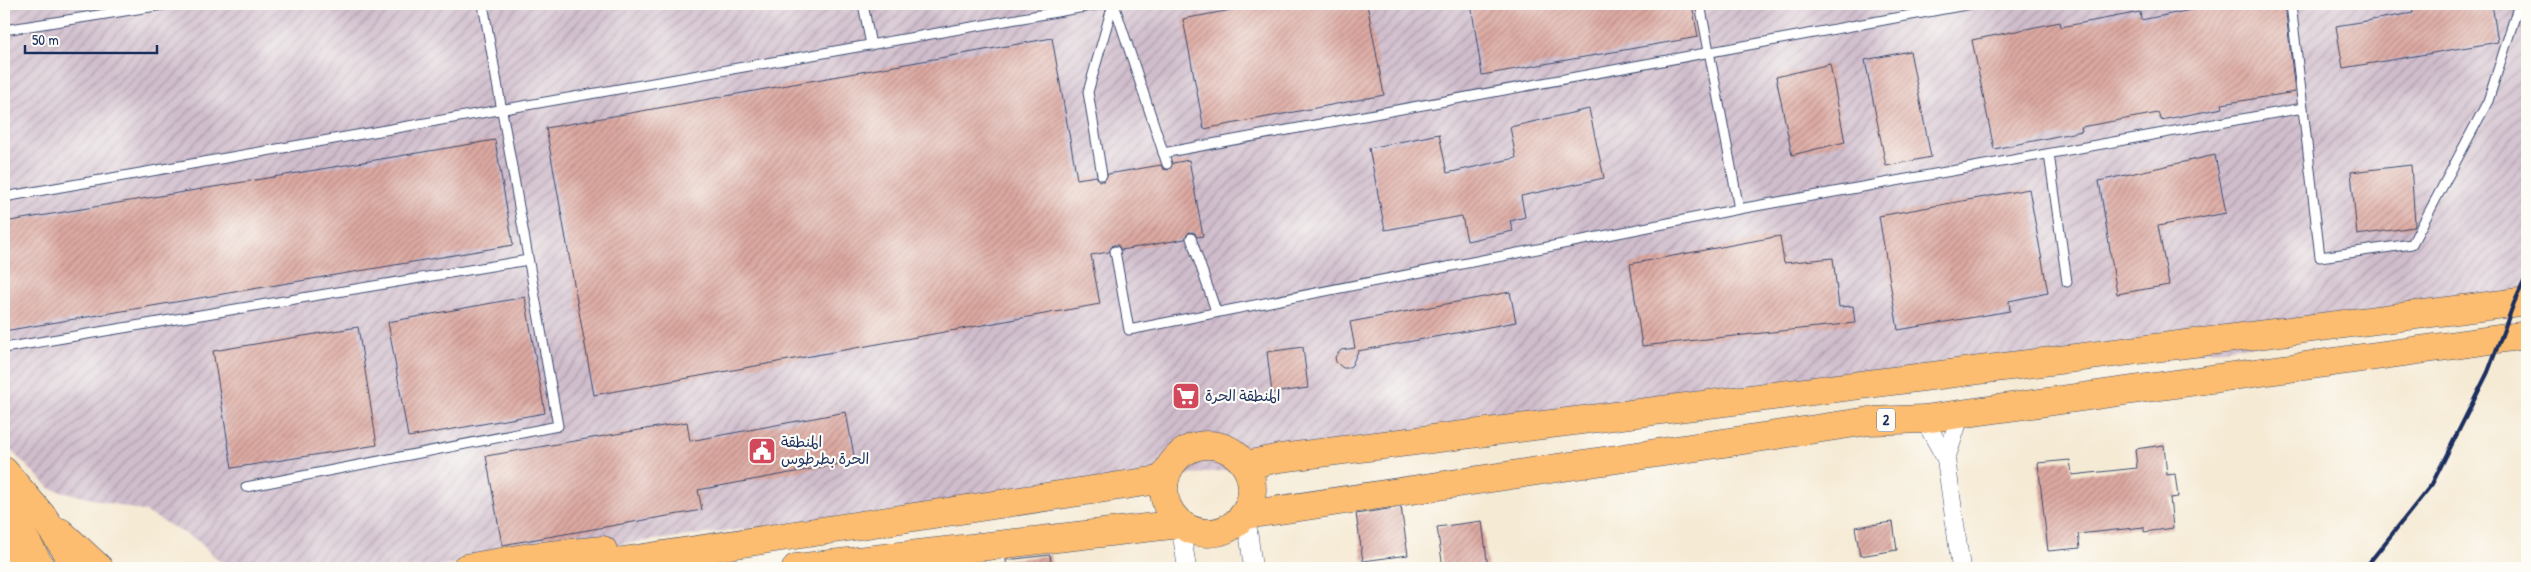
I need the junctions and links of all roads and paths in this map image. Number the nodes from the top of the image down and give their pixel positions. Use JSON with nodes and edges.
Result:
{"nodes":[{"id":1,"x":169,"y":4,"type":"edge"},
{"id":2,"x":483,"y":4,"type":"edge"},
{"id":3,"x":863,"y":4,"type":"edge"},
{"id":4,"x":1102,"y":4,"type":"edge"},
{"id":5,"x":1114,"y":4,"type":"edge"},
{"id":6,"x":1700,"y":4,"type":"edge"},
{"id":7,"x":1972,"y":4,"type":"edge"},
{"id":8,"x":2291,"y":4,"type":"edge"},
{"id":9,"x":2519,"y":4,"type":"edge"},
{"id":10,"x":4,"y":30,"type":"edge"},
{"id":11,"x":871,"y":45,"type":"junction"},
{"id":12,"x":1708,"y":51,"type":"junction"},
{"id":13,"x":2303,"y":108,"type":"junction"},
{"id":14,"x":502,"y":110,"type":"junction"},
{"id":15,"x":1163,"y":152,"type":"junction"},
{"id":16,"x":2049,"y":154,"type":"junction"},
{"id":17,"x":1167,"y":164,"type":"dead end"},
{"id":18,"x":1102,"y":175,"type":"dead end"},
{"id":19,"x":4,"y":197,"type":"edge"},
{"id":20,"x":1739,"y":209,"type":"junction"},
{"id":21,"x":1192,"y":238,"type":"dead end"},
{"id":22,"x":1115,"y":251,"type":"dead end"},
{"id":23,"x":528,"y":260,"type":"junction"},
{"id":24,"x":2067,"y":282,"type":"dead end"},
{"id":25,"x":2527,"y":302,"type":"edge"},
{"id":26,"x":1216,"y":311,"type":"junction"},
{"id":27,"x":2527,"y":335,"type":"edge"},
{"id":28,"x":4,"y":348,"type":"edge"},
{"id":29,"x":1961,"y":413,"type":"junction"},
{"id":30,"x":1924,"y":419,"type":"junction"},
{"id":31,"x":1946,"y":459,"type":"junction"},
{"id":32,"x":1246,"y":465,"type":"junction"},
{"id":33,"x":4,"y":471,"type":"edge"},
{"id":34,"x":1165,"y":479,"type":"junction"},
{"id":35,"x":246,"y":487,"type":"dead end"},
{"id":36,"x":4,"y":511,"type":"edge"},
{"id":37,"x":1246,"y":515,"type":"junction"},
{"id":38,"x":44,"y":518,"type":"junction"},
{"id":39,"x":1180,"y":524,"type":"junction"},
{"id":40,"x":4,"y":546,"type":"edge"},
{"id":41,"x":666,"y":553,"type":"junction"},
{"id":42,"x":17,"y":568,"type":"edge"},
{"id":43,"x":41,"y":568,"type":"edge"},
{"id":44,"x":78,"y":568,"type":"edge"},
{"id":45,"x":100,"y":568,"type":"edge"},
{"id":46,"x":466,"y":568,"type":"edge"},
{"id":47,"x":577,"y":568,"type":"edge"},
{"id":48,"x":796,"y":568,"type":"edge"},
{"id":49,"x":1187,"y":568,"type":"edge"},
{"id":50,"x":1253,"y":568,"type":"edge"},
{"id":51,"x":1962,"y":568,"type":"edge"}],
"edges":[{"from":1,"to":10,"type":"lane"},
{"from":2,"to":14,"type":"lane"},
{"from":3,"to":11,"type":"lane"},
{"from":4,"to":11,"type":"lane"},
{"from":5,"to":15,"type":"lane"},
{"from":5,"to":18,"type":"lane"},
{"from":6,"to":12,"type":"lane"},
{"from":7,"to":12,"type":"lane"},
{"from":8,"to":13,"type":"lane"},
{"from":9,"to":13,"type":"lane"},
{"from":11,"to":14,"type":"lane"},
{"from":12,"to":15,"type":"lane"},
{"from":12,"to":20,"type":"lane"},
{"from":13,"to":16,"type":"lane"},
{"from":14,"to":19,"type":"lane"},
{"from":14,"to":23,"type":"lane"},
{"from":15,"to":17,"type":"lane"},
{"from":16,"to":20,"type":"lane"},
{"from":16,"to":24,"type":"lane"},
{"from":20,"to":26,"type":"lane"},
{"from":21,"to":26,"type":"lane"},
{"from":22,"to":26,"type":"lane"},
{"from":23,"to":28,"type":"lane"},
{"from":23,"to":35,"type":"lane"},
{"from":25,"to":32,"type":"main road"},
{"from":27,"to":29,"type":"main road","number":"2"},
{"from":29,"to":30,"type":"main road","number":"2"},
{"from":29,"to":31,"type":"street"},
{"from":30,"to":31,"type":"street"},
{"from":30,"to":37,"type":"main road","number":"2"},
{"from":31,"to":51,"type":"street"},
{"from":32,"to":34,"type":"main road"},
{"from":32,"to":37,"type":"main road"},
{"from":33,"to":38,"type":"main road"},
{"from":34,"to":39,"type":"main road"},
{"from":34,"to":41,"type":"main road"},
{"from":36,"to":43,"type":"main road"},
{"from":37,"to":39,"type":"main road"},
{"from":37,"to":50,"type":"street"},
{"from":38,"to":44,"type":"main road"},
{"from":38,"to":45,"type":"main road"},
{"from":39,"to":48,"type":"main road"},
{"from":39,"to":49,"type":"street"},
{"from":40,"to":42,"type":"main road"},
{"from":41,"to":46,"type":"main road"},
{"from":41,"to":47,"type":"main road"}]}
